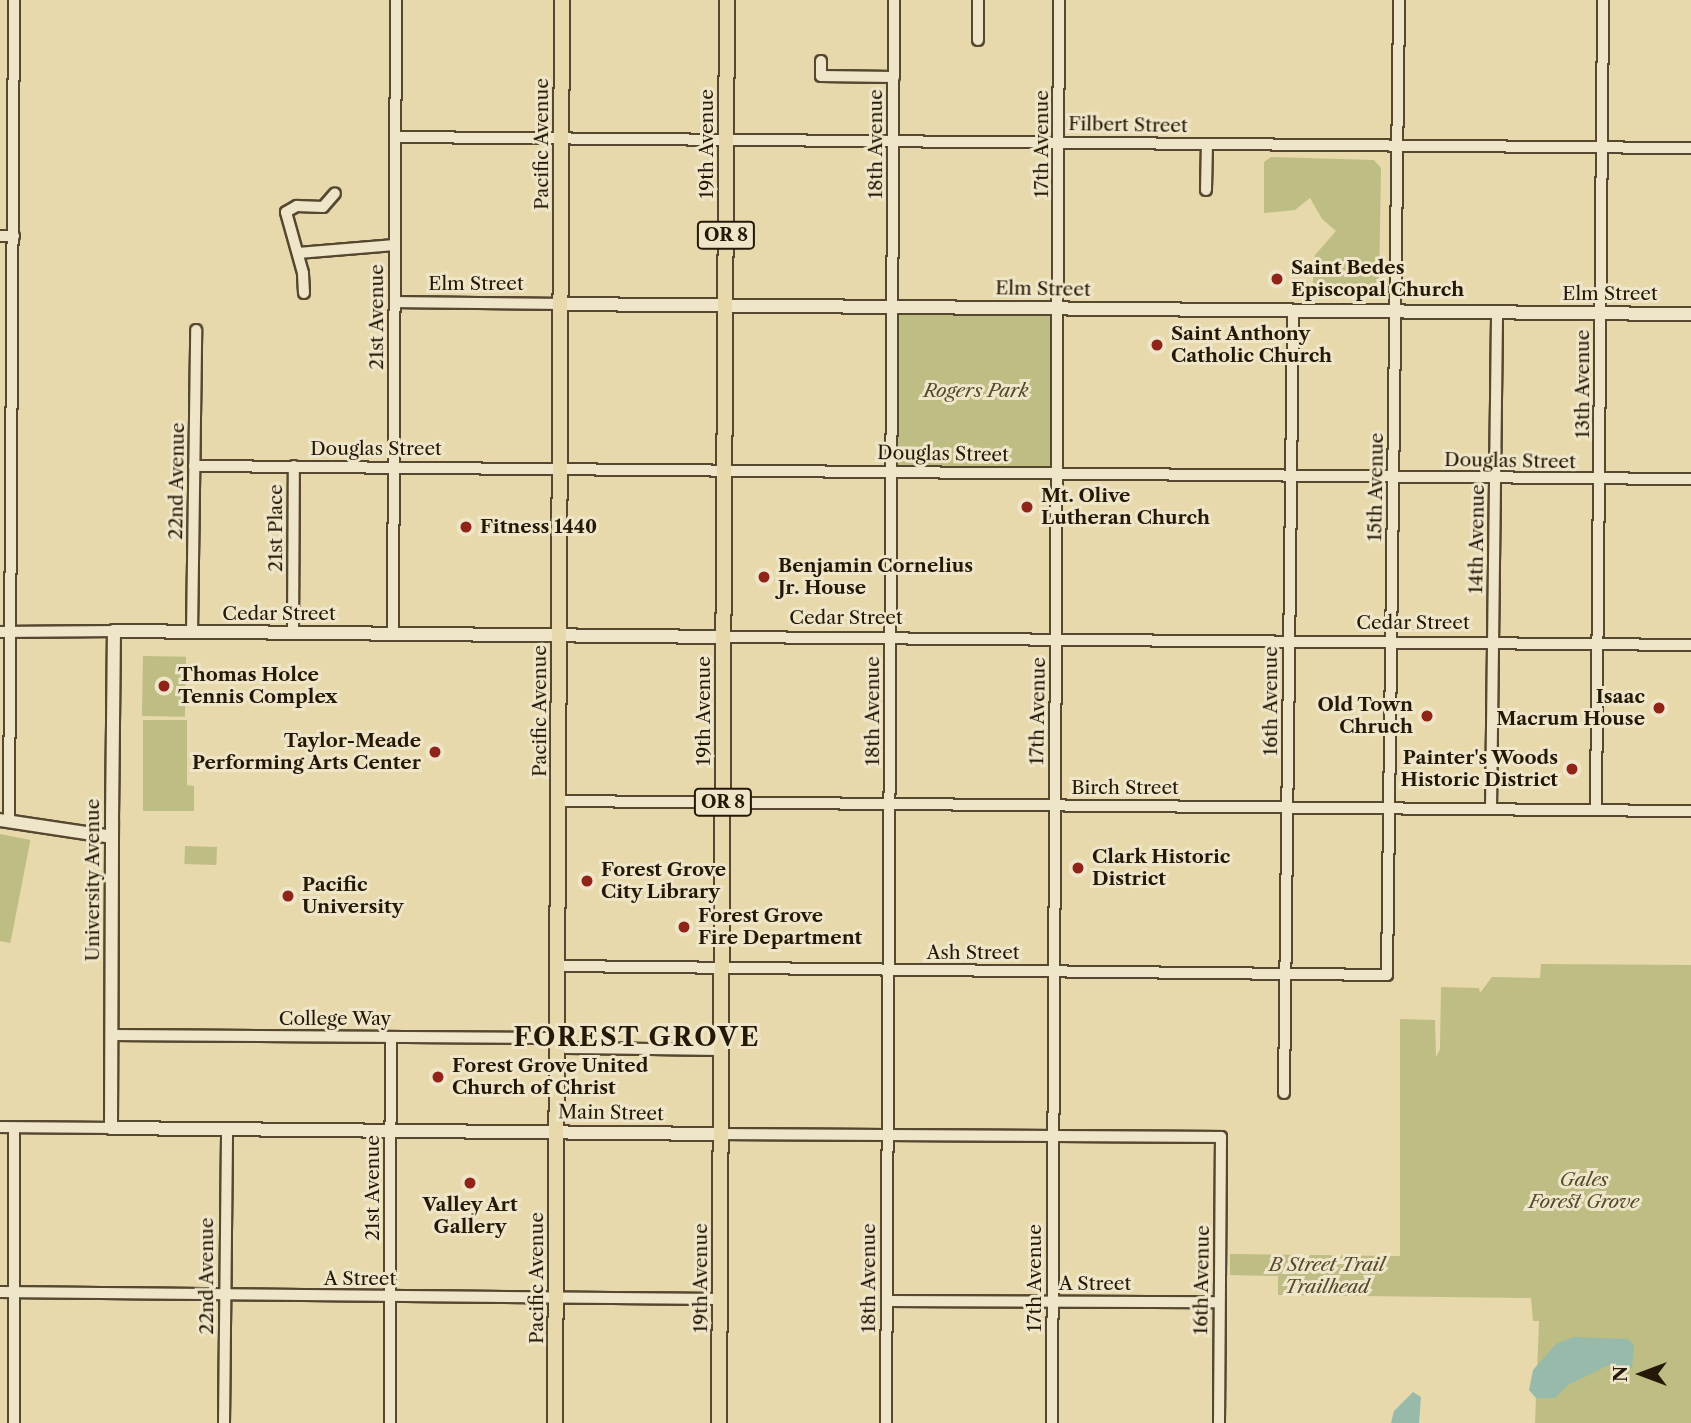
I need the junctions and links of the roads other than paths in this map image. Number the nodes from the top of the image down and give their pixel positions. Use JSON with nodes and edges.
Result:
{"nodes":[{"id":1,"x":14,"y":0,"type":"edge"},
{"id":2,"x":396,"y":0,"type":"edge"},
{"id":3,"x":562,"y":0,"type":"edge"},
{"id":4,"x":727,"y":0,"type":"edge"},
{"id":5,"x":894,"y":0,"type":"edge"},
{"id":6,"x":978,"y":0,"type":"edge"},
{"id":7,"x":1059,"y":0,"type":"edge"},
{"id":8,"x":1399,"y":0,"type":"edge"},
{"id":9,"x":1603,"y":0,"type":"edge"},
{"id":10,"x":978,"y":40,"type":"dead end"},
{"id":11,"x":821,"y":61,"type":"dead end"},
{"id":12,"x":894,"y":77,"type":"junction"},
{"id":13,"x":396,"y":137,"type":"junction"},
{"id":14,"x":562,"y":138,"type":"junction"},
{"id":15,"x":726,"y":140,"type":"junction"},
{"id":16,"x":893,"y":140,"type":"junction"},
{"id":17,"x":1060,"y":142,"type":"junction"},
{"id":18,"x":1208,"y":144,"type":"junction"},
{"id":19,"x":1397,"y":147,"type":"junction"},
{"id":20,"x":1603,"y":148,"type":"junction"},
{"id":21,"x":1691,"y":148,"type":"edge"},
{"id":22,"x":1206,"y":190,"type":"dead end"},
{"id":23,"x":335,"y":193,"type":"dead end"},
{"id":24,"x":0,"y":236,"type":"edge"},
{"id":25,"x":14,"y":236,"type":"junction"},
{"id":26,"x":395,"y":245,"type":"junction"},
{"id":27,"x":298,"y":253,"type":"junction"},
{"id":28,"x":304,"y":293,"type":"dead end"},
{"id":29,"x":395,"y":302,"type":"junction"},
{"id":30,"x":561,"y":304,"type":"junction"},
{"id":31,"x":725,"y":306,"type":"junction"},
{"id":32,"x":893,"y":306,"type":"junction"},
{"id":33,"x":1058,"y":308,"type":"junction"},
{"id":34,"x":1293,"y":310,"type":"junction"},
{"id":35,"x":1396,"y":311,"type":"junction"},
{"id":36,"x":1497,"y":312,"type":"junction"},
{"id":37,"x":1601,"y":313,"type":"junction"},
{"id":38,"x":1691,"y":314,"type":"edge"},
{"id":39,"x":197,"y":330,"type":"dead end"},
{"id":40,"x":194,"y":466,"type":"junction"},
{"id":41,"x":294,"y":466,"type":"junction"},
{"id":42,"x":394,"y":467,"type":"junction"},
{"id":43,"x":560,"y":469,"type":"junction"},
{"id":44,"x":724,"y":470,"type":"junction"},
{"id":45,"x":891,"y":471,"type":"junction"},
{"id":46,"x":1057,"y":473,"type":"junction"},
{"id":47,"x":1291,"y":476,"type":"junction"},
{"id":48,"x":1495,"y":477,"type":"junction"},
{"id":49,"x":1393,"y":478,"type":"junction"},
{"id":50,"x":1600,"y":479,"type":"junction"},
{"id":51,"x":1691,"y":479,"type":"edge"},
{"id":52,"x":114,"y":631,"type":"junction"},
{"id":53,"x":5,"y":632,"type":"edge"},
{"id":54,"x":192,"y":633,"type":"junction"},
{"id":55,"x":293,"y":633,"type":"junction"},
{"id":56,"x":393,"y":634,"type":"junction"},
{"id":57,"x":559,"y":636,"type":"junction"},
{"id":58,"x":724,"y":637,"type":"junction"},
{"id":59,"x":891,"y":637,"type":"junction"},
{"id":60,"x":1057,"y":639,"type":"junction"},
{"id":61,"x":1289,"y":642,"type":"junction"},
{"id":62,"x":1392,"y":642,"type":"junction"},
{"id":63,"x":1492,"y":643,"type":"junction"},
{"id":64,"x":1597,"y":645,"type":"junction"},
{"id":65,"x":1691,"y":645,"type":"edge"},
{"id":66,"x":559,"y":801,"type":"junction"},
{"id":67,"x":723,"y":802,"type":"junction"},
{"id":68,"x":889,"y":804,"type":"junction"},
{"id":69,"x":1055,"y":806,"type":"junction"},
{"id":70,"x":1287,"y":807,"type":"junction"},
{"id":71,"x":1390,"y":808,"type":"junction"},
{"id":72,"x":1491,"y":809,"type":"junction"},
{"id":73,"x":1596,"y":810,"type":"junction"},
{"id":74,"x":1691,"y":811,"type":"edge"},
{"id":75,"x":5,"y":821,"type":"edge"},
{"id":76,"x":112,"y":837,"type":"junction"},
{"id":77,"x":558,"y":966,"type":"junction"},
{"id":78,"x":722,"y":968,"type":"junction"},
{"id":79,"x":888,"y":970,"type":"junction"},
{"id":80,"x":1054,"y":971,"type":"junction"},
{"id":81,"x":1286,"y":974,"type":"junction"},
{"id":82,"x":1387,"y":975,"type":"joint"},
{"id":83,"x":111,"y":1035,"type":"junction"},
{"id":84,"x":391,"y":1037,"type":"junction"},
{"id":85,"x":558,"y":1042,"type":"junction"},
{"id":86,"x":721,"y":1050,"type":"junction"},
{"id":87,"x":1284,"y":1093,"type":"dead end"},
{"id":88,"x":0,"y":1127,"type":"edge"},
{"id":89,"x":14,"y":1128,"type":"junction"},
{"id":90,"x":111,"y":1128,"type":"junction"},
{"id":91,"x":227,"y":1129,"type":"junction"},
{"id":92,"x":391,"y":1130,"type":"junction"},
{"id":93,"x":557,"y":1132,"type":"junction"},
{"id":94,"x":721,"y":1134,"type":"junction"},
{"id":95,"x":887,"y":1136,"type":"junction"},
{"id":96,"x":1054,"y":1137,"type":"junction"},
{"id":97,"x":1221,"y":1137,"type":"joint"},
{"id":98,"x":0,"y":1293,"type":"edge"},
{"id":99,"x":15,"y":1293,"type":"junction"},
{"id":100,"x":225,"y":1295,"type":"junction"},
{"id":101,"x":390,"y":1296,"type":"junction"},
{"id":102,"x":556,"y":1298,"type":"junction"},
{"id":103,"x":720,"y":1299,"type":"junction"},
{"id":104,"x":887,"y":1301,"type":"junction"},
{"id":105,"x":1053,"y":1302,"type":"junction"},
{"id":106,"x":1219,"y":1302,"type":"junction"},
{"id":107,"x":14,"y":1423,"type":"edge"},
{"id":108,"x":224,"y":1423,"type":"edge"},
{"id":109,"x":390,"y":1423,"type":"edge"},
{"id":110,"x":555,"y":1423,"type":"edge"},
{"id":111,"x":719,"y":1423,"type":"edge"},
{"id":112,"x":886,"y":1423,"type":"edge"},
{"id":113,"x":1052,"y":1423,"type":"edge"},
{"id":114,"x":1219,"y":1423,"type":"edge"}],
"edges":[{"from":1,"to":25,"type":"street"},
{"from":2,"to":13,"type":"street","name":"21st Avenue"},
{"from":3,"to":14,"type":"main road","name":"Pacific Avenue"},
{"from":4,"to":15,"type":"main road","name":"19th Avenue","number":"OR 8"},
{"from":5,"to":12,"type":"street","name":"18th Avenue"},
{"from":6,"to":10,"type":"street"},
{"from":7,"to":17,"type":"street","name":"17th Avenue"},
{"from":8,"to":19,"type":"street","name":"15th Avenue"},
{"from":9,"to":20,"type":"street","name":"13th Avenue"},
{"from":11,"to":12,"type":"street"},
{"from":12,"to":16,"type":"street","name":"18th Avenue"},
{"from":13,"to":14,"type":"street","name":"Filbert Street"},
{"from":13,"to":26,"type":"street","name":"21st Avenue"},
{"from":14,"to":15,"type":"street","name":"Filbert Street"},
{"from":14,"to":30,"type":"main road","name":"Pacific Avenue"},
{"from":15,"to":16,"type":"street","name":"Filbert Street"},
{"from":15,"to":31,"type":"main road","name":"19th Avenue","number":"OR 8"},
{"from":16,"to":17,"type":"street","name":"Filbert Street"},
{"from":16,"to":32,"type":"street","name":"18th Avenue"},
{"from":17,"to":18,"type":"street","name":"Filbert Street"},
{"from":17,"to":33,"type":"street","name":"17th Avenue"},
{"from":18,"to":19,"type":"street","name":"Filbert Street"},
{"from":18,"to":22,"type":"street"},
{"from":19,"to":20,"type":"street","name":"Filbert Street"},
{"from":19,"to":35,"type":"street","name":"15th Avenue"},
{"from":20,"to":21,"type":"street","name":"Filbert Street"},
{"from":20,"to":37,"type":"street","name":"13th Avenue"},
{"from":23,"to":27,"type":"street"},
{"from":24,"to":25,"type":"street"},
{"from":25,"to":53,"type":"street"},
{"from":26,"to":27,"type":"street"},
{"from":26,"to":29,"type":"street","name":"21st Avenue"},
{"from":27,"to":28,"type":"street"},
{"from":29,"to":30,"type":"street","name":"Elm Street"},
{"from":29,"to":42,"type":"street","name":"21st Avenue"},
{"from":30,"to":31,"type":"street","name":"Elm Street"},
{"from":30,"to":43,"type":"main road","name":"Pacific Avenue"},
{"from":31,"to":32,"type":"street","name":"Elm Street"},
{"from":31,"to":44,"type":"main road","name":"19th Avenue","number":"OR 8"},
{"from":32,"to":33,"type":"street","name":"Elm Street"},
{"from":32,"to":45,"type":"street","name":"18th Avenue"},
{"from":33,"to":34,"type":"street","name":"Elm Street"},
{"from":33,"to":46,"type":"street","name":"17th Avenue"},
{"from":34,"to":35,"type":"street","name":"Elm Street"},
{"from":34,"to":47,"type":"street","name":"16th Avenue"},
{"from":35,"to":36,"type":"street","name":"Elm Street"},
{"from":35,"to":49,"type":"street","name":"15th Avenue"},
{"from":36,"to":37,"type":"street","name":"Elm Street"},
{"from":36,"to":48,"type":"street","name":"14th Avenue"},
{"from":37,"to":38,"type":"street","name":"Elm Street"},
{"from":37,"to":50,"type":"street","name":"13th Avenue"},
{"from":39,"to":40,"type":"street","name":"22nd Avenue"},
{"from":40,"to":41,"type":"street","name":"Douglas Street"},
{"from":40,"to":54,"type":"street","name":"22nd Avenue"},
{"from":41,"to":42,"type":"street","name":"Douglas Street"},
{"from":41,"to":55,"type":"street","name":"21st Place"},
{"from":42,"to":43,"type":"street","name":"Douglas Street"},
{"from":42,"to":56,"type":"street","name":"21st Avenue"},
{"from":43,"to":44,"type":"street","name":"Douglas Street"},
{"from":43,"to":57,"type":"main road","name":"Pacific Avenue"},
{"from":44,"to":45,"type":"street","name":"Douglas Street"},
{"from":44,"to":58,"type":"main road","name":"19th Avenue","number":"OR 8"},
{"from":45,"to":46,"type":"street","name":"Douglas Street"},
{"from":45,"to":59,"type":"street","name":"18th Avenue"},
{"from":46,"to":47,"type":"street","name":"Douglas Street"},
{"from":46,"to":60,"type":"street","name":"17th Avenue"},
{"from":47,"to":49,"type":"street","name":"Douglas Street"},
{"from":47,"to":61,"type":"street","name":"16th Avenue"},
{"from":48,"to":49,"type":"street","name":"Douglas Street"},
{"from":48,"to":50,"type":"street","name":"Douglas Street"},
{"from":48,"to":63,"type":"street","name":"14th Avenue"},
{"from":49,"to":62,"type":"street","name":"15th Avenue"},
{"from":50,"to":51,"type":"street","name":"Douglas Street"},
{"from":50,"to":64,"type":"street","name":"13th Avenue"},
{"from":52,"to":53,"type":"street","name":"Cedar Street"},
{"from":52,"to":54,"type":"street","name":"Cedar Street"},
{"from":52,"to":76,"type":"street","name":"University Avenue"},
{"from":53,"to":75,"type":"street"},
{"from":54,"to":55,"type":"street","name":"Cedar Street"},
{"from":55,"to":56,"type":"street","name":"Cedar Street"},
{"from":56,"to":57,"type":"street","name":"Cedar Street"},
{"from":57,"to":58,"type":"street","name":"Cedar Street"},
{"from":57,"to":66,"type":"main road","name":"Pacific Avenue"},
{"from":58,"to":59,"type":"street","name":"Cedar Street"},
{"from":58,"to":67,"type":"main road","name":"19th Avenue","number":"OR 8"},
{"from":59,"to":60,"type":"street","name":"Cedar Street"},
{"from":59,"to":68,"type":"street","name":"18th Avenue"},
{"from":60,"to":61,"type":"street","name":"Cedar Street"},
{"from":60,"to":69,"type":"street","name":"17th Avenue"},
{"from":61,"to":62,"type":"street","name":"Cedar Street"},
{"from":61,"to":70,"type":"street","name":"16th Avenue"},
{"from":62,"to":63,"type":"street","name":"Cedar Street"},
{"from":62,"to":71,"type":"street","name":"15th Avenue"},
{"from":63,"to":64,"type":"street","name":"Cedar Street"},
{"from":63,"to":72,"type":"street","name":"14th Avenue"},
{"from":64,"to":65,"type":"street","name":"Cedar Street"},
{"from":64,"to":73,"type":"street","name":"13th Avenue"},
{"from":66,"to":67,"type":"street","name":"Birch Street"},
{"from":66,"to":77,"type":"main road","name":"Pacific Avenue"},
{"from":67,"to":68,"type":"street","name":"Birch Street"},
{"from":67,"to":78,"type":"main road","name":"19th Avenue","number":"OR 8"},
{"from":68,"to":69,"type":"street","name":"Birch Street"},
{"from":68,"to":79,"type":"street","name":"18th Avenue"},
{"from":69,"to":70,"type":"street","name":"Birch Street"},
{"from":69,"to":80,"type":"street","name":"17th Avenue"},
{"from":70,"to":71,"type":"street","name":"Birch Street"},
{"from":70,"to":81,"type":"street","name":"16th Avenue"},
{"from":71,"to":72,"type":"street","name":"Birch Street"},
{"from":71,"to":82,"type":"street","name":"15th Avenue"},
{"from":72,"to":73,"type":"street","name":"Birch Street"},
{"from":73,"to":74,"type":"street","name":"Birch Street"},
{"from":75,"to":76,"type":"street"},
{"from":76,"to":83,"type":"street","name":"University Avenue"},
{"from":77,"to":78,"type":"street","name":"Ash Street"},
{"from":77,"to":85,"type":"main road","name":"Pacific Avenue"},
{"from":78,"to":79,"type":"street","name":"Ash Street"},
{"from":78,"to":86,"type":"main road","name":"19th Avenue","number":"OR 8"},
{"from":79,"to":80,"type":"street","name":"Ash Street"},
{"from":79,"to":95,"type":"street","name":"18th Avenue"},
{"from":80,"to":81,"type":"street","name":"Ash Street"},
{"from":80,"to":96,"type":"street","name":"17th Avenue"},
{"from":81,"to":82,"type":"street","name":"Ash Street"},
{"from":81,"to":87,"type":"street","name":"16th Avenue"},
{"from":83,"to":84,"type":"street","name":"College Way"},
{"from":83,"to":90,"type":"street","name":"University Avenue"},
{"from":84,"to":85,"type":"street","name":"College Way"},
{"from":84,"to":92,"type":"street","name":"21st Avenue"},
{"from":85,"to":86,"type":"street","name":"College Way"},
{"from":85,"to":93,"type":"main road","name":"Pacific Avenue"},
{"from":86,"to":94,"type":"main road","name":"19th Avenue","number":"OR 8"},
{"from":88,"to":89,"type":"street","name":"Main Street"},
{"from":89,"to":90,"type":"street","name":"Main Street"},
{"from":89,"to":99,"type":"street"},
{"from":90,"to":91,"type":"street","name":"Main Street"},
{"from":91,"to":92,"type":"street","name":"Main Street"},
{"from":91,"to":100,"type":"street","name":"22nd Avenue"},
{"from":92,"to":93,"type":"street","name":"Main Street"},
{"from":92,"to":101,"type":"street","name":"21st Avenue"},
{"from":93,"to":94,"type":"street","name":"Main Street"},
{"from":93,"to":102,"type":"main road","name":"Pacific Avenue"},
{"from":94,"to":95,"type":"street","name":"Main Street"},
{"from":94,"to":103,"type":"main road","name":"19th Avenue","number":"OR 8"},
{"from":95,"to":96,"type":"street","name":"Main Street"},
{"from":95,"to":104,"type":"street","name":"18th Avenue"},
{"from":96,"to":97,"type":"street","name":"Main Street"},
{"from":96,"to":105,"type":"street","name":"17th Avenue"},
{"from":97,"to":106,"type":"street","name":"16th Avenue"},
{"from":98,"to":99,"type":"street","name":"A Street"},
{"from":99,"to":100,"type":"street","name":"A Street"},
{"from":99,"to":107,"type":"street"},
{"from":100,"to":101,"type":"street","name":"A Street"},
{"from":100,"to":108,"type":"street","name":"22nd Avenue"},
{"from":101,"to":102,"type":"street","name":"A Street"},
{"from":101,"to":109,"type":"street","name":"21st Avenue"},
{"from":102,"to":103,"type":"street","name":"A Street"},
{"from":102,"to":110,"type":"main road","name":"Pacific Avenue"},
{"from":103,"to":111,"type":"main road","name":"19th Avenue","number":"OR 8"},
{"from":104,"to":105,"type":"street","name":"A Street"},
{"from":104,"to":112,"type":"street","name":"18th Avenue"},
{"from":105,"to":106,"type":"street","name":"A Street"},
{"from":105,"to":113,"type":"street","name":"17th Avenue"},
{"from":106,"to":114,"type":"street","name":"16th Avenue"}]}
